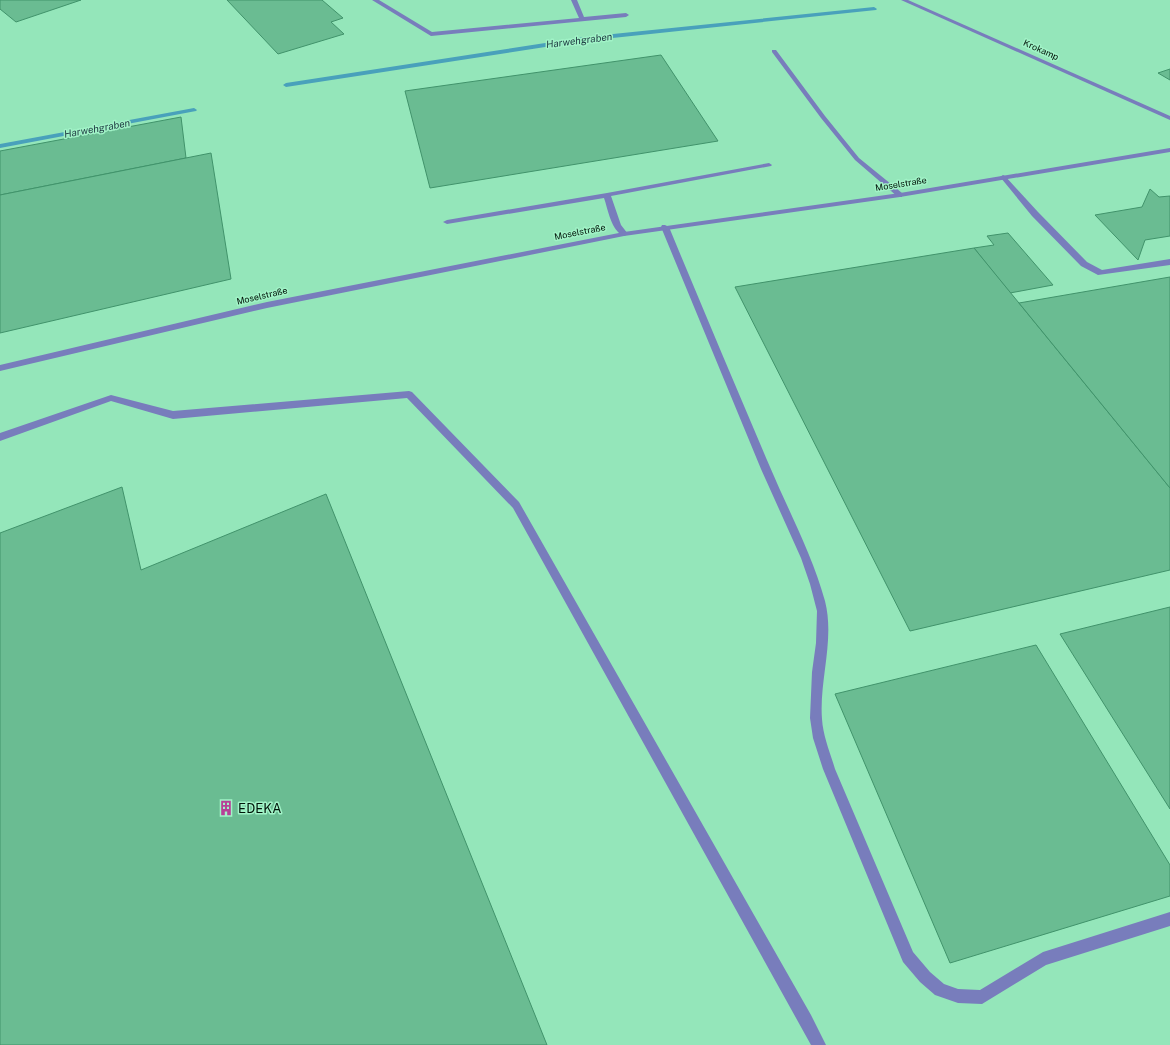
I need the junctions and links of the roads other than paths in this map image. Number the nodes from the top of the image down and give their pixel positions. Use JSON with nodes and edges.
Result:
{"nodes":[{"id":1,"x":375,"y":0,"type":"edge"},
{"id":2,"x":574,"y":0,"type":"edge"},
{"id":3,"x":904,"y":0,"type":"edge"},
{"id":4,"x":626,"y":15,"type":"dead end"},
{"id":5,"x":582,"y":19,"type":"junction"},
{"id":6,"x":774,"y":50,"type":"dead end"},
{"id":7,"x":1170,"y":118,"type":"edge"},
{"id":8,"x":1170,"y":150,"type":"edge"},
{"id":9,"x":769,"y":165,"type":"dead end"},
{"id":10,"x":1003,"y":177,"type":"junction"},
{"id":11,"x":606,"y":195,"type":"junction"},
{"id":12,"x":900,"y":195,"type":"junction"},
{"id":13,"x":446,"y":222,"type":"dead end"},
{"id":14,"x":665,"y":227,"type":"junction"},
{"id":15,"x":624,"y":234,"type":"junction"},
{"id":16,"x":1170,"y":262,"type":"edge"},
{"id":17,"x":0,"y":368,"type":"edge"},
{"id":18,"x":0,"y":437,"type":"edge"},
{"id":19,"x":1170,"y":919,"type":"edge"},
{"id":20,"x":818,"y":1045,"type":"edge"}],
"edges":[{"from":1,"to":5,"type":"street"},
{"from":2,"to":5,"type":"street"},
{"from":3,"to":7,"type":"street","name":"Krokamp"},
{"from":4,"to":5,"type":"street"},
{"from":6,"to":12,"type":"street"},
{"from":8,"to":10,"type":"street","name":"Moselstraße"},
{"from":9,"to":11,"type":"street"},
{"from":10,"to":12,"type":"street","name":"Moselstraße"},
{"from":10,"to":16,"type":"street"},
{"from":11,"to":13,"type":"street"},
{"from":11,"to":15,"type":"street"},
{"from":12,"to":14,"type":"street","name":"Moselstraße"},
{"from":14,"to":15,"type":"street","name":"Moselstraße"},
{"from":14,"to":19,"type":"street"},
{"from":15,"to":17,"type":"street","name":"Moselstraße"},
{"from":18,"to":20,"type":"street"}]}
